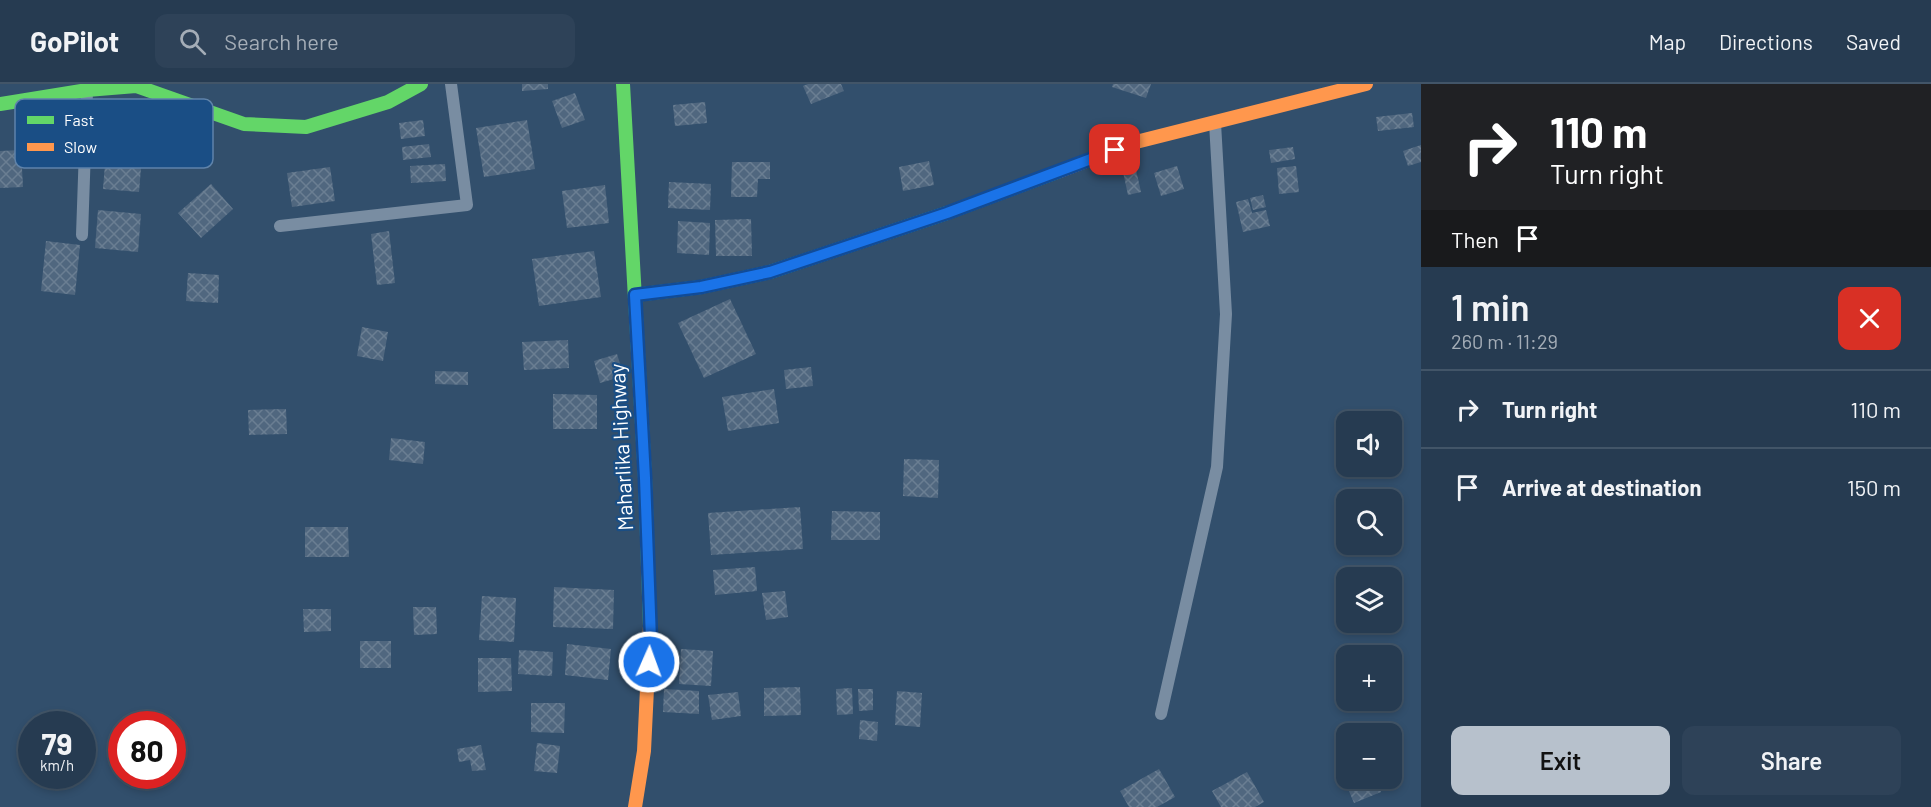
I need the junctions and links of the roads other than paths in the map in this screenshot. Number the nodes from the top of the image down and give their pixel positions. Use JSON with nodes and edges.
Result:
{"nodes":[{"id":1,"x":421,"y":84,"type":"edge"},
{"id":2,"x":452,"y":84,"type":"edge"},
{"id":3,"x":623,"y":84,"type":"edge"},
{"id":4,"x":1366,"y":84,"type":"edge"},
{"id":5,"x":87,"y":90,"type":"junction"},
{"id":6,"x":31,"y":99,"type":"edge"},
{"id":7,"x":87,"y":99,"type":"edge"},
{"id":8,"x":173,"y":99,"type":"edge"},
{"id":9,"x":15,"y":102,"type":"edge"},
{"id":10,"x":0,"y":104,"type":"edge"},
{"id":11,"x":213,"y":113,"type":"edge"},
{"id":12,"x":1215,"y":121,"type":"junction"},
{"id":13,"x":84,"y":168,"type":"edge"},
{"id":14,"x":280,"y":226,"type":"dead end"},
{"id":15,"x":82,"y":235,"type":"dead end"},
{"id":16,"x":635,"y":295,"type":"junction"},
{"id":17,"x":1161,"y":714,"type":"dead end"},
{"id":18,"x":635,"y":807,"type":"edge"}],
"edges":[{"from":1,"to":11,"type":"main road"},
{"from":2,"to":14,"type":"lane"},
{"from":3,"to":16,"type":"main road","name":"Maharlika Highway"},
{"from":4,"to":12,"type":"main road"},
{"from":5,"to":6,"type":"main road"},
{"from":5,"to":7,"type":"lane"},
{"from":5,"to":8,"type":"main road"},
{"from":9,"to":10,"type":"main road"},
{"from":12,"to":16,"type":"main road"},
{"from":12,"to":17,"type":"lane"},
{"from":13,"to":15,"type":"lane"},
{"from":16,"to":18,"type":"main road","name":"Maharlika Highway"}]}
